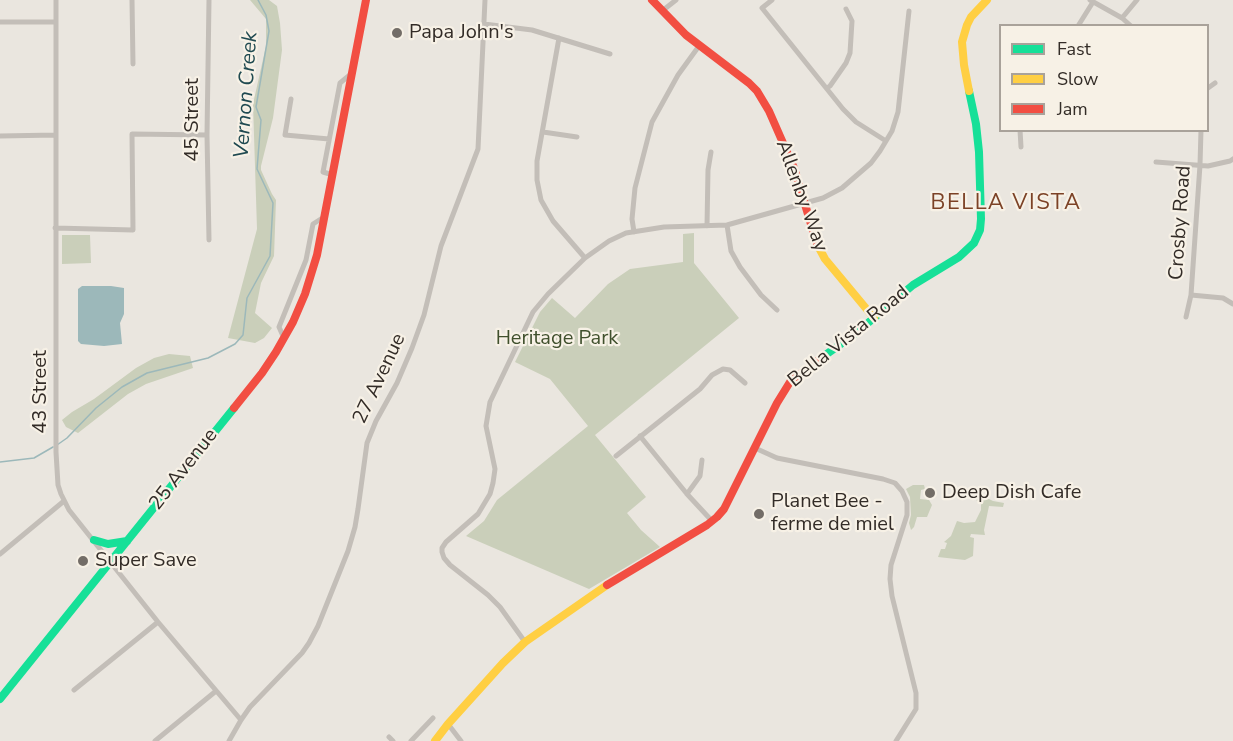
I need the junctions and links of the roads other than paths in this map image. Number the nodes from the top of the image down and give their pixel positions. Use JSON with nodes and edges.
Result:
{"nodes":[{"id":1,"x":56,"y":0,"type":"edge"},
{"id":2,"x":132,"y":0,"type":"edge"},
{"id":3,"x":209,"y":0,"type":"edge"},
{"id":4,"x":366,"y":0,"type":"edge"},
{"id":5,"x":485,"y":0,"type":"edge"},
{"id":6,"x":652,"y":0,"type":"edge"},
{"id":7,"x":676,"y":0,"type":"edge"},
{"id":8,"x":772,"y":0,"type":"edge"},
{"id":9,"x":987,"y":0,"type":"edge"},
{"id":10,"x":1137,"y":0,"type":"edge"},
{"id":11,"x":1091,"y":1,"type":"edge"},
{"id":12,"x":846,"y":9,"type":"dead end"},
{"id":13,"x":662,"y":11,"type":"junction"},
{"id":14,"x":909,"y":11,"type":"dead end"},
{"id":15,"x":1122,"y":18,"type":"junction"},
{"id":16,"x":0,"y":22,"type":"edge"},
{"id":17,"x":56,"y":22,"type":"junction"},
{"id":18,"x":484,"y":24,"type":"junction"},
{"id":19,"x":1079,"y":24,"type":"edge"},
{"id":20,"x":1129,"y":24,"type":"edge"},
{"id":21,"x":559,"y":38,"type":"junction"},
{"id":22,"x":699,"y":46,"type":"junction"},
{"id":23,"x":610,"y":54,"type":"dead end"},
{"id":24,"x":133,"y":64,"type":"dead end"},
{"id":25,"x":352,"y":74,"type":"junction"},
{"id":26,"x":1215,"y":83,"type":"dead end"},
{"id":27,"x":1209,"y":87,"type":"edge"},
{"id":28,"x":827,"y":88,"type":"junction"},
{"id":29,"x":291,"y":99,"type":"dead end"},
{"id":30,"x":543,"y":132,"type":"junction"},
{"id":31,"x":1020,"y":132,"type":"edge"},
{"id":32,"x":1201,"y":132,"type":"edge"},
{"id":33,"x":56,"y":135,"type":"junction"},
{"id":34,"x":207,"y":135,"type":"junction"},
{"id":35,"x":0,"y":136,"type":"edge"},
{"id":36,"x":578,"y":137,"type":"dead end"},
{"id":37,"x":329,"y":138,"type":"junction"},
{"id":38,"x":886,"y":141,"type":"junction"},
{"id":39,"x":1022,"y":147,"type":"dead end"},
{"id":40,"x":711,"y":152,"type":"dead end"},
{"id":41,"x":1233,"y":159,"type":"edge"},
{"id":42,"x":1156,"y":162,"type":"dead end"},
{"id":43,"x":1200,"y":165,"type":"junction"},
{"id":44,"x":333,"y":175,"type":"junction"},
{"id":45,"x":805,"y":204,"type":"junction"},
{"id":46,"x":324,"y":217,"type":"junction"},
{"id":47,"x":727,"y":225,"type":"junction"},
{"id":48,"x":707,"y":226,"type":"junction"},
{"id":49,"x":55,"y":228,"type":"junction"},
{"id":50,"x":634,"y":232,"type":"junction"},
{"id":51,"x":208,"y":240,"type":"dead end"},
{"id":52,"x":585,"y":258,"type":"junction"},
{"id":53,"x":1191,"y":295,"type":"junction"},
{"id":54,"x":1233,"y":304,"type":"edge"},
{"id":55,"x":777,"y":310,"type":"dead end"},
{"id":56,"x":1186,"y":317,"type":"dead end"},
{"id":57,"x":874,"y":318,"type":"junction"},
{"id":58,"x":283,"y":336,"type":"dead end"},
{"id":59,"x":745,"y":383,"type":"dead end"},
{"id":60,"x":640,"y":436,"type":"junction"},
{"id":61,"x":754,"y":448,"type":"junction"},
{"id":62,"x":616,"y":456,"type":"dead end"},
{"id":63,"x":702,"y":460,"type":"dead end"},
{"id":64,"x":687,"y":494,"type":"junction"},
{"id":65,"x":64,"y":501,"type":"junction"},
{"id":66,"x":712,"y":522,"type":"junction"},
{"id":67,"x":94,"y":540,"type":"junction"},
{"id":68,"x":128,"y":541,"type":"junction"},
{"id":69,"x":0,"y":554,"type":"edge"},
{"id":70,"x":111,"y":562,"type":"junction"},
{"id":71,"x":158,"y":622,"type":"junction"},
{"id":72,"x":525,"y":642,"type":"junction"},
{"id":73,"x":74,"y":690,"type":"dead end"},
{"id":74,"x":216,"y":691,"type":"junction"},
{"id":75,"x":0,"y":699,"type":"edge"},
{"id":76,"x":433,"y":718,"type":"dead end"},
{"id":77,"x":241,"y":720,"type":"junction"},
{"id":78,"x":448,"y":724,"type":"junction"},
{"id":79,"x":155,"y":741,"type":"edge"},
{"id":80,"x":229,"y":741,"type":"edge"},
{"id":81,"x":411,"y":741,"type":"edge"},
{"id":82,"x":435,"y":741,"type":"edge"},
{"id":83,"x":461,"y":741,"type":"edge"},
{"id":84,"x":896,"y":741,"type":"edge"}],
"edges":[{"from":1,"to":17,"type":"street","name":"43 Street"},
{"from":2,"to":24,"type":"street"},
{"from":3,"to":34,"type":"street","name":"45 Street"},
{"from":4,"to":25,"type":"street","name":"25 Avenue"},
{"from":5,"to":18,"type":"street","name":"27 Avenue"},
{"from":6,"to":13,"type":"street","name":"Allenby Way"},
{"from":7,"to":13,"type":"street"},
{"from":8,"to":28,"type":"street"},
{"from":9,"to":57,"type":"street","name":"Bella Vista Road"},
{"from":10,"to":15,"type":"street"},
{"from":11,"to":15,"type":"street"},
{"from":11,"to":19,"type":"street"},
{"from":12,"to":28,"type":"street"},
{"from":13,"to":22,"type":"street","name":"Allenby Way"},
{"from":14,"to":38,"type":"street"},
{"from":15,"to":20,"type":"street"},
{"from":16,"to":17,"type":"street"},
{"from":17,"to":33,"type":"street","name":"43 Street"},
{"from":18,"to":21,"type":"street"},
{"from":18,"to":77,"type":"street","name":"27 Avenue"},
{"from":21,"to":23,"type":"street"},
{"from":21,"to":30,"type":"street"},
{"from":22,"to":45,"type":"street","name":"Allenby Way"},
{"from":22,"to":50,"type":"street"},
{"from":25,"to":37,"type":"street","name":"25 Avenue"},
{"from":25,"to":44,"type":"street","name":"25 Avenue"},
{"from":26,"to":27,"type":"street"},
{"from":28,"to":38,"type":"street"},
{"from":29,"to":37,"type":"street"},
{"from":30,"to":36,"type":"street"},
{"from":30,"to":52,"type":"street"},
{"from":31,"to":39,"type":"street"},
{"from":32,"to":43,"type":"street","name":"Crosby Road"},
{"from":33,"to":35,"type":"street"},
{"from":33,"to":49,"type":"street","name":"43 Street"},
{"from":34,"to":49,"type":"street"},
{"from":34,"to":51,"type":"street","name":"45 Street"},
{"from":37,"to":44,"type":"street","name":"25 Avenue"},
{"from":38,"to":45,"type":"street"},
{"from":40,"to":48,"type":"street"},
{"from":41,"to":43,"type":"street"},
{"from":42,"to":43,"type":"street"},
{"from":43,"to":53,"type":"street","name":"Crosby Road"},
{"from":44,"to":46,"type":"street","name":"25 Avenue"},
{"from":45,"to":47,"type":"street"},
{"from":45,"to":57,"type":"street","name":"Allenby Way"},
{"from":46,"to":58,"type":"street","name":"25 Avenue"},
{"from":46,"to":68,"type":"street","name":"25 Avenue"},
{"from":47,"to":48,"type":"street"},
{"from":47,"to":55,"type":"street"},
{"from":48,"to":50,"type":"street"},
{"from":49,"to":65,"type":"street","name":"43 Street"},
{"from":50,"to":52,"type":"street"},
{"from":52,"to":72,"type":"street"},
{"from":53,"to":54,"type":"street"},
{"from":53,"to":56,"type":"street","name":"Crosby Road"},
{"from":57,"to":61,"type":"street","name":"Bella Vista Road"},
{"from":59,"to":60,"type":"street"},
{"from":60,"to":62,"type":"street"},
{"from":60,"to":64,"type":"street"},
{"from":61,"to":66,"type":"street","name":"Bella Vista Road"},
{"from":61,"to":84,"type":"street"},
{"from":63,"to":64,"type":"street"},
{"from":64,"to":66,"type":"street"},
{"from":65,"to":67,"type":"street","name":"43 Street"},
{"from":65,"to":69,"type":"street"},
{"from":66,"to":72,"type":"street","name":"Bella Vista Road"},
{"from":67,"to":68,"type":"street"},
{"from":67,"to":70,"type":"street","name":"43 Street"},
{"from":68,"to":70,"type":"street","name":"25 Avenue"},
{"from":70,"to":71,"type":"street","name":"43 Street"},
{"from":70,"to":75,"type":"street","name":"25 Avenue"},
{"from":71,"to":73,"type":"street"},
{"from":71,"to":74,"type":"street","name":"43 Street"},
{"from":72,"to":78,"type":"street","name":"Bella Vista Road"},
{"from":74,"to":77,"type":"street","name":"43 Street"},
{"from":74,"to":79,"type":"street"},
{"from":76,"to":81,"type":"street"},
{"from":77,"to":80,"type":"street","name":"27 Avenue"},
{"from":78,"to":82,"type":"street","name":"Bella Vista Road"},
{"from":78,"to":83,"type":"street"}]}
